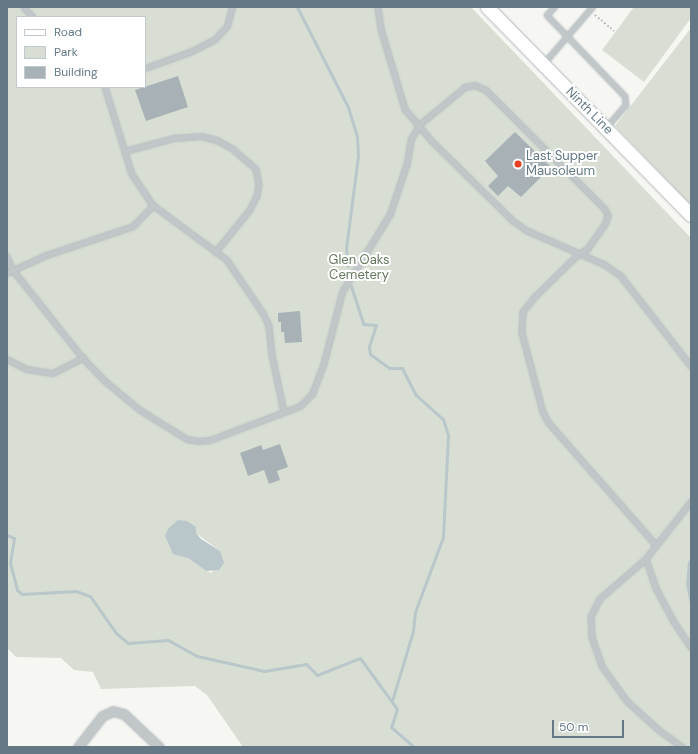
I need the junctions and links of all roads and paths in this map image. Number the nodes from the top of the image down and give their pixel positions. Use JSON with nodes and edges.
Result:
{"nodes":[{"id":1,"x":24,"y":7,"type":"edge"},
{"id":2,"x":232,"y":7,"type":"edge"},
{"id":3,"x":378,"y":7,"type":"edge"},
{"id":4,"x":487,"y":7,"type":"edge"},
{"id":5,"x":555,"y":7,"type":"edge"},
{"id":6,"x":591,"y":8,"type":"edge"},
{"id":7,"x":32,"y":16,"type":"edge"},
{"id":8,"x":614,"y":31,"type":"dead end"},
{"id":9,"x":566,"y":37,"type":"junction"},
{"id":10,"x":542,"y":64,"type":"junction"},
{"id":11,"x":146,"y":68,"type":"edge"},
{"id":12,"x":105,"y":88,"type":"edge"},
{"id":13,"x":419,"y":125,"type":"junction"},
{"id":14,"x":606,"y":128,"type":"junction"},
{"id":15,"x":125,"y":151,"type":"junction"},
{"id":16,"x":153,"y":205,"type":"junction"},
{"id":17,"x":691,"y":215,"type":"edge"},
{"id":18,"x":216,"y":252,"type":"junction"},
{"id":19,"x":580,"y":253,"type":"junction"},
{"id":20,"x":7,"y":256,"type":"edge"},
{"id":21,"x":14,"y":270,"type":"junction"},
{"id":22,"x":7,"y":273,"type":"edge"},
{"id":23,"x":83,"y":358,"type":"junction"},
{"id":24,"x":7,"y":359,"type":"edge"},
{"id":25,"x":691,"y":366,"type":"edge"},
{"id":26,"x":284,"y":412,"type":"junction"},
{"id":27,"x":691,"y":502,"type":"edge"},
{"id":28,"x":656,"y":545,"type":"junction"},
{"id":29,"x":646,"y":559,"type":"junction"},
{"id":30,"x":691,"y":647,"type":"edge"},
{"id":31,"x":78,"y":747,"type":"edge"},
{"id":32,"x":159,"y":747,"type":"edge"},
{"id":33,"x":682,"y":747,"type":"edge"}],
"edges":[{"from":1,"to":7,"type":"lane"},
{"from":2,"to":11,"type":"lane"},
{"from":3,"to":13,"type":"lane"},
{"from":4,"to":10,"type":"main road","name":"Ninth Line"},
{"from":5,"to":9,"type":"lane"},
{"from":6,"to":8,"type":"path"},
{"from":6,"to":9,"type":"lane"},
{"from":9,"to":10,"type":"lane"},
{"from":9,"to":14,"type":"lane"},
{"from":10,"to":14,"type":"main road","name":"Ninth Line"},
{"from":12,"to":15,"type":"lane"},
{"from":13,"to":19,"type":"lane"},
{"from":13,"to":19,"type":"lane"},
{"from":13,"to":26,"type":"lane"},
{"from":14,"to":17,"type":"main road","name":"Ninth Line"},
{"from":15,"to":16,"type":"lane"},
{"from":15,"to":18,"type":"lane"},
{"from":16,"to":18,"type":"lane"},
{"from":16,"to":21,"type":"lane"},
{"from":18,"to":26,"type":"lane"},
{"from":19,"to":25,"type":"lane"},
{"from":19,"to":28,"type":"lane"},
{"from":20,"to":21,"type":"lane"},
{"from":21,"to":22,"type":"lane"},
{"from":21,"to":23,"type":"lane"},
{"from":23,"to":24,"type":"lane"},
{"from":23,"to":26,"type":"lane"},
{"from":27,"to":28,"type":"lane"},
{"from":28,"to":29,"type":"lane"},
{"from":29,"to":30,"type":"lane"},
{"from":29,"to":33,"type":"lane"},
{"from":31,"to":32,"type":"street"}]}
